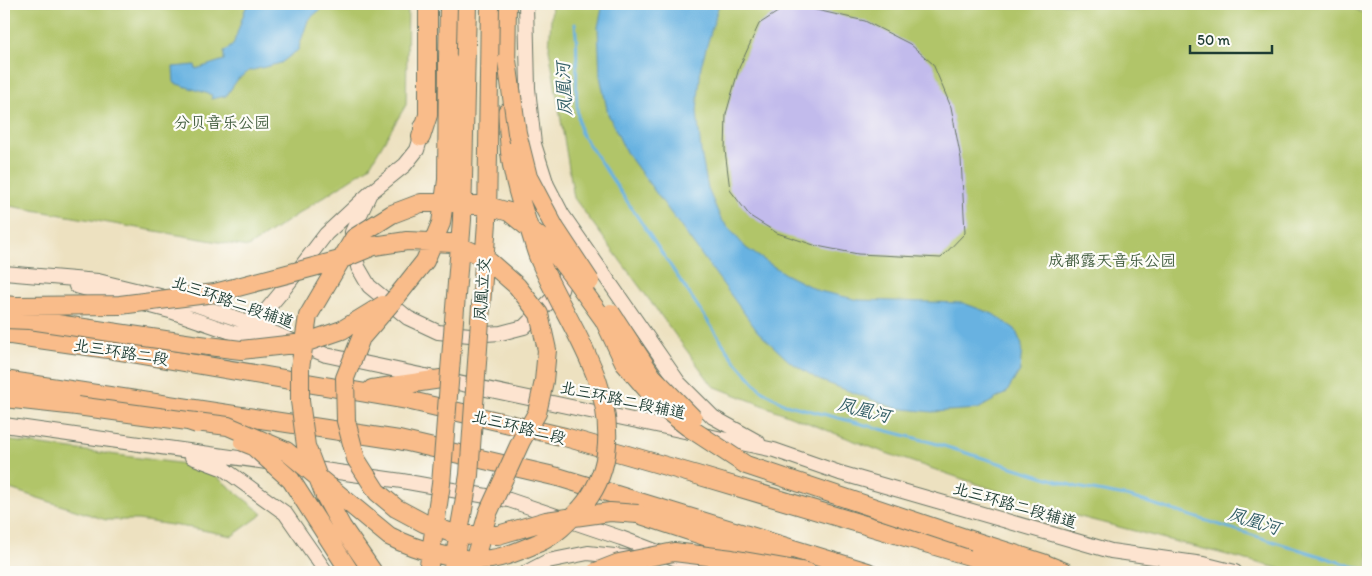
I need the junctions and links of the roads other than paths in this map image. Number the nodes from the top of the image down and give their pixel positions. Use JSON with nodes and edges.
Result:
{"nodes":[{"id":1,"x":420,"y":4,"type":"edge"},
{"id":2,"x":428,"y":4,"type":"edge"},
{"id":3,"x":449,"y":4,"type":"edge"},
{"id":4,"x":467,"y":4,"type":"edge"},
{"id":5,"x":490,"y":4,"type":"edge"},
{"id":6,"x":507,"y":4,"type":"edge"},
{"id":7,"x":526,"y":4,"type":"edge"},
{"id":8,"x":506,"y":60,"type":"junction"},
{"id":9,"x":421,"y":137,"type":"junction"},
{"id":10,"x":370,"y":193,"type":"junction"},
{"id":11,"x":562,"y":214,"type":"junction"},
{"id":12,"x":340,"y":260,"type":"junction"},
{"id":13,"x":8,"y":273,"type":"edge"},
{"id":14,"x":398,"y":295,"type":"junction"},
{"id":15,"x":4,"y":305,"type":"edge"},
{"id":16,"x":4,"y":319,"type":"edge"},
{"id":17,"x":247,"y":322,"type":"junction"},
{"id":18,"x":4,"y":334,"type":"edge"},
{"id":19,"x":326,"y":355,"type":"junction"},
{"id":20,"x":441,"y":379,"type":"junction"},
{"id":21,"x":4,"y":380,"type":"edge"},
{"id":22,"x":355,"y":391,"type":"junction"},
{"id":23,"x":4,"y":398,"type":"edge"},
{"id":24,"x":188,"y":421,"type":"junction"},
{"id":25,"x":4,"y":425,"type":"edge"},
{"id":26,"x":165,"y":447,"type":"junction"},
{"id":27,"x":774,"y":450,"type":"junction"},
{"id":28,"x":746,"y":465,"type":"junction"},
{"id":29,"x":1116,"y":552,"type":"junction"},
{"id":30,"x":685,"y":563,"type":"junction"},
{"id":31,"x":326,"y":572,"type":"edge"},
{"id":32,"x":350,"y":572,"type":"edge"},
{"id":33,"x":373,"y":572,"type":"edge"},
{"id":34,"x":428,"y":572,"type":"edge"},
{"id":35,"x":452,"y":572,"type":"edge"},
{"id":36,"x":471,"y":572,"type":"edge"},
{"id":37,"x":527,"y":572,"type":"edge"},
{"id":38,"x":596,"y":572,"type":"edge"},
{"id":39,"x":711,"y":572,"type":"edge"},
{"id":40,"x":807,"y":572,"type":"edge"},
{"id":41,"x":815,"y":572,"type":"edge"},
{"id":42,"x":868,"y":572,"type":"edge"},
{"id":43,"x":1023,"y":572,"type":"edge"},
{"id":44,"x":1065,"y":572,"type":"edge"},
{"id":45,"x":1186,"y":572,"type":"edge"},
{"id":46,"x":1235,"y":572,"type":"edge"}],
"edges":[{"from":1,"to":9,"type":"main road"},
{"from":2,"to":9,"type":"highway"},
{"from":3,"to":14,"type":"highway","bridge":true},
{"from":4,"to":34,"type":"highway","name":"凤凰立交","bridge":true},
{"from":5,"to":35,"type":"highway","name":"凤凰立交","bridge":true},
{"from":6,"to":8,"type":"highway"},
{"from":7,"to":11,"type":"main road"},
{"from":8,"to":24,"type":"highway","bridge":true},
{"from":8,"to":28,"type":"highway","bridge":true},
{"from":9,"to":10,"type":"main road"},
{"from":10,"to":11,"type":"main road"},
{"from":10,"to":17,"type":"main road"},
{"from":11,"to":27,"type":"main road"},
{"from":12,"to":15,"type":"highway","bridge":true},
{"from":12,"to":28,"type":"highway","bridge":true},
{"from":12,"to":33,"type":"highway","bridge":true},
{"from":12,"to":36,"type":"highway","bridge":true},
{"from":13,"to":17,"type":"main road","name":"北三环路二段辅道"},
{"from":13,"to":19,"type":"main road"},
{"from":14,"to":16,"type":"highway","bridge":true},
{"from":14,"to":41,"type":"highway","bridge":true},
{"from":17,"to":19,"type":"main road","name":"北三环路二段辅道"},
{"from":18,"to":22,"type":"highway","name":"北三环路二段"},
{"from":19,"to":20,"type":"main road","name":"北三环路二段辅道"},
{"from":20,"to":22,"type":"highway"},
{"from":20,"to":27,"type":"main road","name":"北三环路二段辅道"},
{"from":21,"to":42,"type":"highway"},
{"from":22,"to":43,"type":"highway","name":"北三环路二段"},
{"from":23,"to":24,"type":"highway","bridge":true},
{"from":24,"to":32,"type":"highway","bridge":true},
{"from":25,"to":26,"type":"main road"},
{"from":26,"to":30,"type":"main road"},
{"from":26,"to":31,"type":"main road"},
{"from":27,"to":29,"type":"main road","name":"北三环路二段辅道"},
{"from":28,"to":44,"type":"highway","bridge":true},
{"from":29,"to":45,"type":"main road"},
{"from":29,"to":46,"type":"main road","name":"北三环路二段辅道"},
{"from":30,"to":37,"type":"main road"},
{"from":30,"to":39,"type":"main road"},
{"from":38,"to":40,"type":"highway","bridge":true}]}
